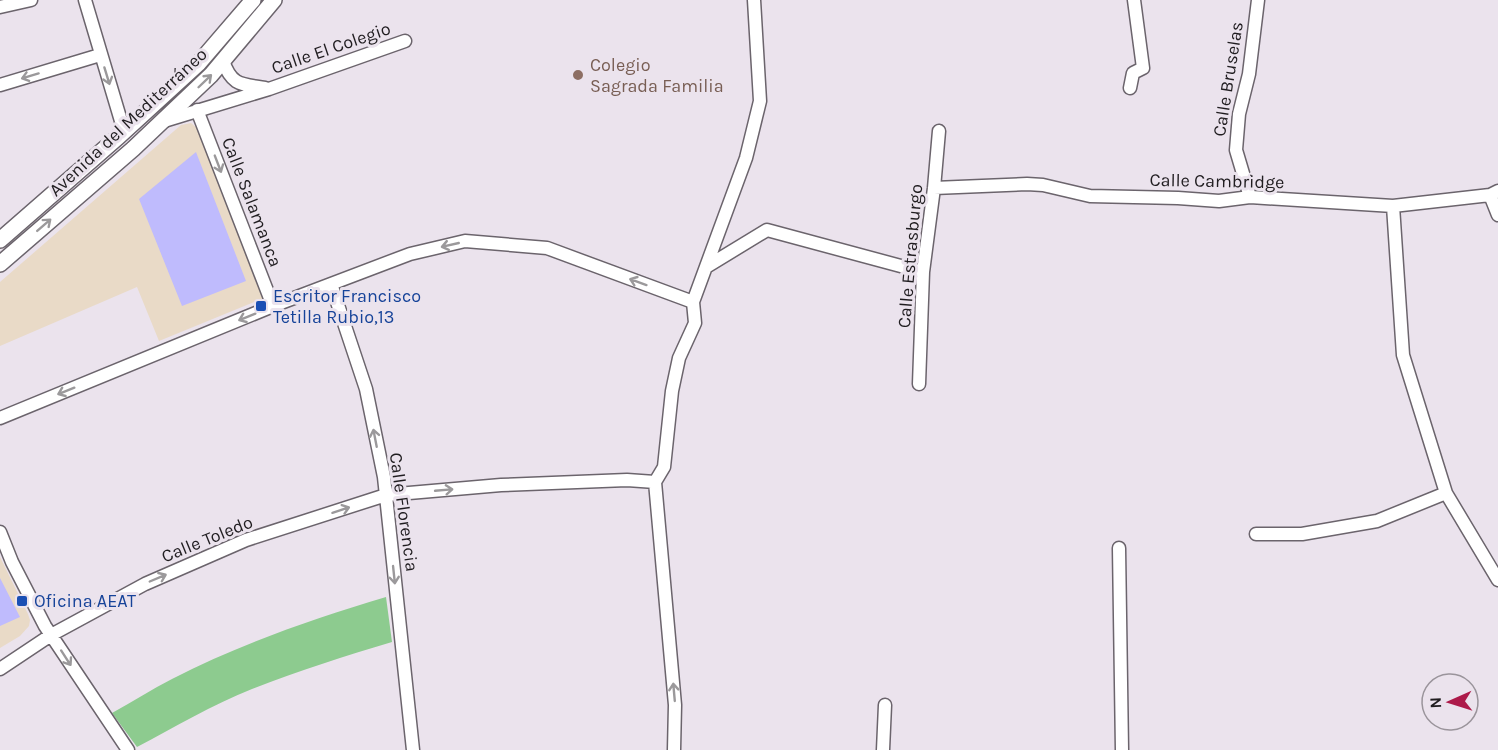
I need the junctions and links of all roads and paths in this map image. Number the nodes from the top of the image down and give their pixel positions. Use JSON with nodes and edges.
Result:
{"nodes":[{"id":1,"x":30,"y":0,"type":"edge"},
{"id":2,"x":85,"y":0,"type":"edge"},
{"id":3,"x":253,"y":0,"type":"edge"},
{"id":4,"x":274,"y":0,"type":"edge"},
{"id":5,"x":754,"y":0,"type":"edge"},
{"id":6,"x":1134,"y":0,"type":"edge"},
{"id":7,"x":1258,"y":0,"type":"edge"},
{"id":8,"x":0,"y":7,"type":"edge"},
{"id":9,"x":405,"y":41,"type":"dead end"},
{"id":10,"x":100,"y":55,"type":"junction"},
{"id":11,"x":223,"y":61,"type":"junction"},
{"id":12,"x":0,"y":85,"type":"edge"},
{"id":13,"x":269,"y":88,"type":"junction"},
{"id":14,"x":1130,"y":88,"type":"dead end"},
{"id":15,"x":197,"y":110,"type":"junction"},
{"id":16,"x":163,"y":121,"type":"junction"},
{"id":17,"x":124,"y":131,"type":"junction"},
{"id":18,"x":939,"y":131,"type":"dead end"},
{"id":19,"x":934,"y":188,"type":"junction"},
{"id":20,"x":1494,"y":193,"type":"edge"},
{"id":21,"x":1250,"y":197,"type":"junction"},
{"id":22,"x":1393,"y":206,"type":"junction"},
{"id":23,"x":1498,"y":215,"type":"edge"},
{"id":24,"x":0,"y":240,"type":"edge"},
{"id":25,"x":0,"y":264,"type":"edge"},
{"id":26,"x":706,"y":267,"type":"junction"},
{"id":27,"x":923,"y":272,"type":"junction"},
{"id":28,"x":331,"y":284,"type":"junction"},
{"id":29,"x":693,"y":302,"type":"junction"},
{"id":30,"x":273,"y":306,"type":"junction"},
{"id":31,"x":920,"y":384,"type":"dead end"},
{"id":32,"x":0,"y":418,"type":"edge"},
{"id":33,"x":655,"y":482,"type":"junction"},
{"id":34,"x":1446,"y":493,"type":"junction"},
{"id":35,"x":386,"y":495,"type":"junction"},
{"id":36,"x":0,"y":532,"type":"edge"},
{"id":37,"x":1256,"y":534,"type":"dead end"},
{"id":38,"x":1119,"y":548,"type":"dead end"},
{"id":39,"x":1498,"y":580,"type":"edge"},
{"id":40,"x":51,"y":635,"type":"junction"},
{"id":41,"x":0,"y":669,"type":"edge"},
{"id":42,"x":885,"y":705,"type":"dead end"},
{"id":43,"x":128,"y":750,"type":"edge"},
{"id":44,"x":413,"y":750,"type":"edge"},
{"id":45,"x":674,"y":750,"type":"edge"},
{"id":46,"x":883,"y":750,"type":"edge"},
{"id":47,"x":1122,"y":750,"type":"edge"}],
"edges":[{"from":1,"to":8,"type":"street"},
{"from":2,"to":10,"type":"street"},
{"from":3,"to":17,"type":"street","name":"Avenida del Mediterráneo"},
{"from":4,"to":11,"type":"street","name":"Avenida del Mediterráneo"},
{"from":5,"to":26,"type":"street"},
{"from":6,"to":14,"type":"street"},
{"from":7,"to":21,"type":"street","name":"Calle Bruselas"},
{"from":9,"to":13,"type":"street","name":"Calle El Colegio"},
{"from":10,"to":12,"type":"street","one_way":true},
{"from":10,"to":17,"type":"street","one_way":true},
{"from":11,"to":13,"type":"street","name":"Calle El Colegio"},
{"from":16,"to":11,"type":"street","name":"Avenida del Mediterráneo","one_way":true},
{"from":13,"to":15,"type":"street","name":"Calle El Colegio"},
{"from":15,"to":16,"type":"street","name":"Calle El Colegio"},
{"from":15,"to":30,"type":"street","name":"Calle Salamanca","one_way":true},
{"from":25,"to":16,"type":"street","name":"Avenida del Mediterráneo","one_way":true},
{"from":17,"to":24,"type":"street","name":"Avenida del Mediterráneo"},
{"from":18,"to":19,"type":"street","name":"Calle Estrasburgo"},
{"from":19,"to":21,"type":"street","name":"Calle Cambridge"},
{"from":19,"to":27,"type":"street","name":"Calle Estrasburgo"},
{"from":20,"to":22,"type":"street","name":"Calle Cambridge"},
{"from":20,"to":23,"type":"street"},
{"from":21,"to":22,"type":"street","name":"Calle Cambridge"},
{"from":22,"to":34,"type":"street"},
{"from":26,"to":27,"type":"street"},
{"from":26,"to":29,"type":"street"},
{"from":27,"to":31,"type":"street","name":"Calle Estrasburgo"},
{"from":29,"to":28,"type":"street","one_way":true},
{"from":28,"to":30,"type":"street"},
{"from":35,"to":28,"type":"street","name":"Calle Florencia","one_way":true},
{"from":29,"to":33,"type":"street"},
{"from":30,"to":32,"type":"street","one_way":true},
{"from":35,"to":33,"type":"street","name":"Calle Toledo","one_way":true},
{"from":45,"to":33,"type":"street","one_way":true},
{"from":34,"to":37,"type":"street"},
{"from":34,"to":39,"type":"street"},
{"from":40,"to":35,"type":"street","name":"Calle Toledo","one_way":true},
{"from":35,"to":44,"type":"street","name":"Calle Florencia","one_way":true},
{"from":36,"to":40,"type":"street"},
{"from":38,"to":47,"type":"street"},
{"from":40,"to":41,"type":"street","name":"Calle Toledo"},
{"from":40,"to":43,"type":"street","one_way":true},
{"from":42,"to":46,"type":"street"}]}
